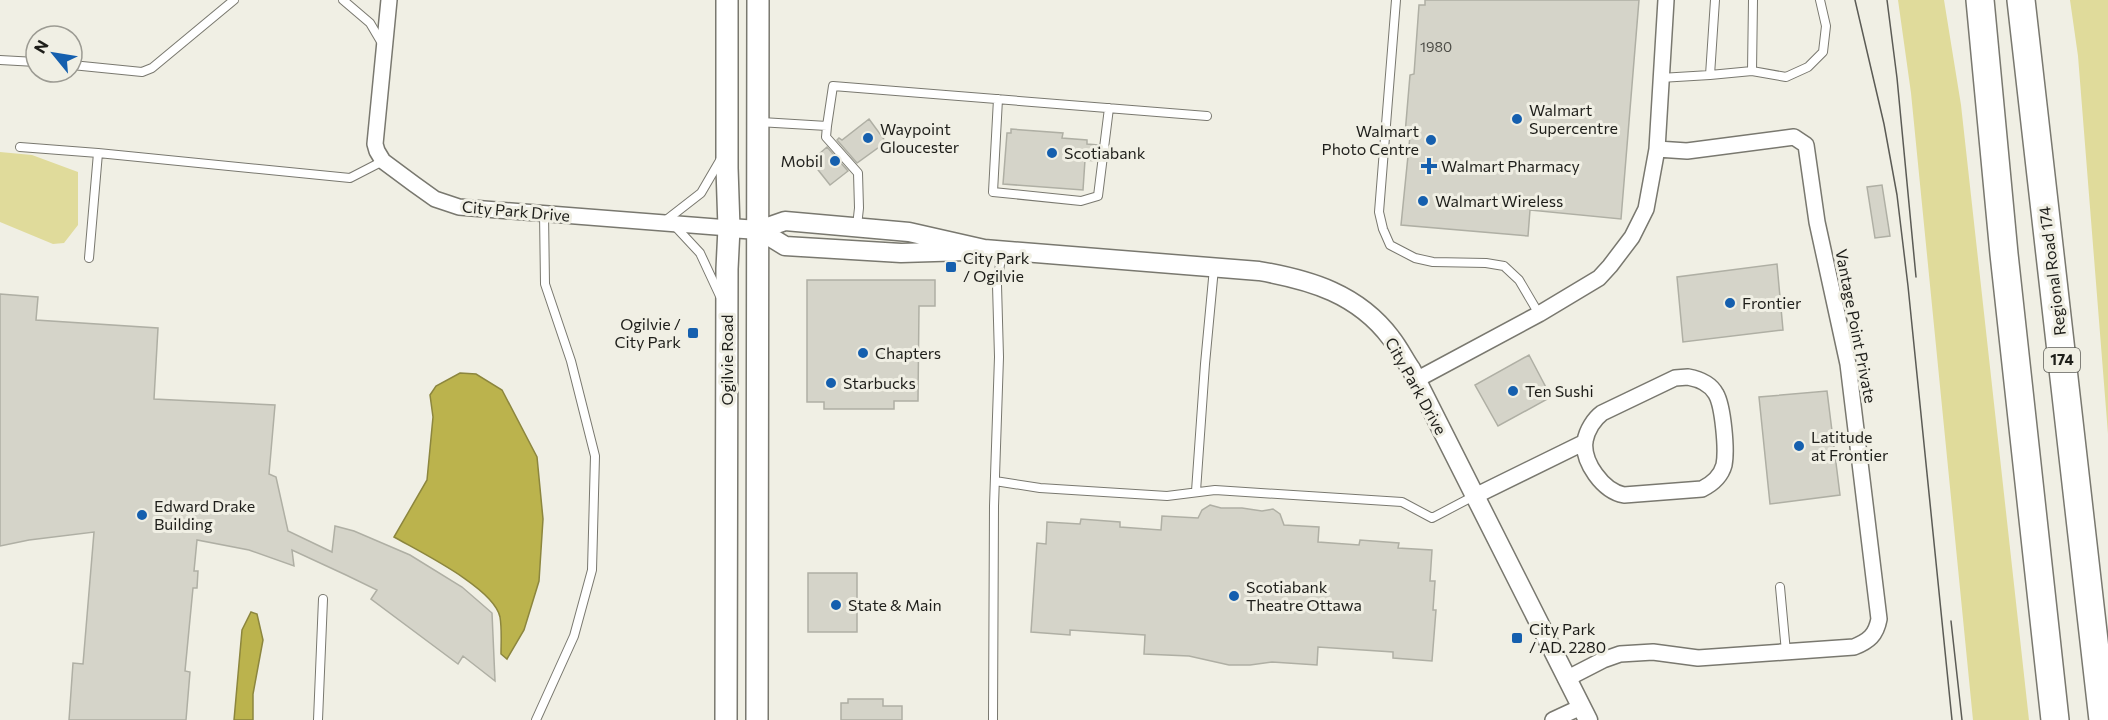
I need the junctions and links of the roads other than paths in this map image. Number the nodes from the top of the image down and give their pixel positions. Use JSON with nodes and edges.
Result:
{"nodes":[{"id":1,"x":234,"y":0,"type":"edge"},
{"id":2,"x":342,"y":0,"type":"edge"},
{"id":3,"x":389,"y":0,"type":"edge"},
{"id":4,"x":727,"y":0,"type":"edge"},
{"id":5,"x":758,"y":0,"type":"edge"},
{"id":6,"x":1396,"y":0,"type":"edge"},
{"id":7,"x":1666,"y":0,"type":"edge"},
{"id":8,"x":1715,"y":0,"type":"edge"},
{"id":9,"x":1753,"y":0,"type":"edge"},
{"id":10,"x":1820,"y":0,"type":"edge"},
{"id":11,"x":1962,"y":0,"type":"edge"},
{"id":12,"x":1980,"y":0,"type":"edge"},
{"id":13,"x":2021,"y":0,"type":"edge"},
{"id":14,"x":385,"y":47,"type":"junction"},
{"id":15,"x":0,"y":60,"type":"edge"},
{"id":16,"x":24,"y":61,"type":"edge"},
{"id":17,"x":84,"y":66,"type":"edge"},
{"id":18,"x":1752,"y":70,"type":"junction"},
{"id":19,"x":1710,"y":75,"type":"junction"},
{"id":20,"x":1660,"y":78,"type":"junction"},
{"id":21,"x":998,"y":99,"type":"junction"},
{"id":22,"x":1109,"y":108,"type":"junction"},
{"id":23,"x":1207,"y":116,"type":"dead end"},
{"id":24,"x":758,"y":122,"type":"junction"},
{"id":25,"x":827,"y":126,"type":"junction"},
{"id":26,"x":20,"y":147,"type":"dead end"},
{"id":27,"x":727,"y":148,"type":"junction"},
{"id":28,"x":1657,"y":149,"type":"junction"},
{"id":29,"x":98,"y":153,"type":"junction"},
{"id":30,"x":383,"y":161,"type":"junction"},
{"id":31,"x":544,"y":213,"type":"junction"},
{"id":32,"x":668,"y":223,"type":"junction"},
{"id":33,"x":857,"y":227,"type":"junction"},
{"id":34,"x":729,"y":228,"type":"junction"},
{"id":35,"x":759,"y":230,"type":"junction"},
{"id":36,"x":984,"y":249,"type":"junction"},
{"id":37,"x":1002,"y":251,"type":"junction"},
{"id":38,"x":2004,"y":254,"type":"junction"},
{"id":39,"x":89,"y":258,"type":"dead end"},
{"id":40,"x":1214,"y":268,"type":"junction"},
{"id":41,"x":727,"y":312,"type":"junction"},
{"id":42,"x":1539,"y":314,"type":"junction"},
{"id":43,"x":1416,"y":380,"type":"junction"},
{"id":44,"x":1587,"y":436,"type":"junction"},
{"id":45,"x":995,"y":481,"type":"junction"},
{"id":46,"x":1196,"y":491,"type":"junction"},
{"id":47,"x":1475,"y":496,"type":"junction"},
{"id":48,"x":1780,"y":586,"type":"dead end"},
{"id":49,"x":323,"y":599,"type":"dead end"},
{"id":50,"x":1786,"y":652,"type":"junction"},
{"id":51,"x":1566,"y":679,"type":"junction"},
{"id":52,"x":1584,"y":714,"type":"edge"},
{"id":53,"x":318,"y":720,"type":"edge"},
{"id":54,"x":536,"y":720,"type":"edge"},
{"id":55,"x":726,"y":720,"type":"edge"},
{"id":56,"x":757,"y":720,"type":"edge"},
{"id":57,"x":993,"y":720,"type":"edge"},
{"id":58,"x":1553,"y":720,"type":"edge"},
{"id":59,"x":2055,"y":720,"type":"edge"},
{"id":60,"x":2103,"y":720,"type":"edge"}],
"edges":[{"from":1,"to":17,"type":"lane"},
{"from":2,"to":14,"type":"lane"},
{"from":3,"to":14,"type":"street"},
{"from":4,"to":27,"type":"main road","name":"Ogilvie Road"},
{"from":5,"to":24,"type":"main road","name":"Ogilvie Road"},
{"from":6,"to":42,"type":"lane"},
{"from":7,"to":20,"type":"street"},
{"from":8,"to":19,"type":"lane"},
{"from":9,"to":18,"type":"lane"},
{"from":10,"to":18,"type":"lane"},
{"from":11,"to":38,"type":"highway"},
{"from":12,"to":38,"type":"highway"},
{"from":13,"to":60,"type":"highway","name":"Regional Road 174","number":"174"},
{"from":14,"to":30,"type":"street"},
{"from":15,"to":16,"type":"lane"},
{"from":18,"to":19,"type":"lane"},
{"from":19,"to":20,"type":"lane"},
{"from":20,"to":28,"type":"street"},
{"from":21,"to":22,"type":"lane"},
{"from":21,"to":22,"type":"lane"},
{"from":21,"to":25,"type":"lane"},
{"from":22,"to":23,"type":"lane"},
{"from":24,"to":25,"type":"lane"},
{"from":24,"to":35,"type":"main road","name":"Ogilvie Road"},
{"from":25,"to":33,"type":"lane"},
{"from":26,"to":29,"type":"lane"},
{"from":27,"to":32,"type":"lane"},
{"from":27,"to":34,"type":"main road","name":"Ogilvie Road"},
{"from":28,"to":42,"type":"street"},
{"from":28,"to":50,"type":"street","name":"Vantage Point Private"},
{"from":29,"to":30,"type":"lane"},
{"from":29,"to":39,"type":"lane"},
{"from":30,"to":31,"type":"street","name":"City Park Drive"},
{"from":31,"to":32,"type":"street","name":"City Park Drive"},
{"from":31,"to":54,"type":"lane"},
{"from":32,"to":34,"type":"street","name":"City Park Drive"},
{"from":32,"to":41,"type":"lane"},
{"from":33,"to":35,"type":"street","name":"City Park Drive"},
{"from":33,"to":36,"type":"street","name":"City Park Drive"},
{"from":34,"to":35,"type":"street","name":"City Park Drive"},
{"from":34,"to":41,"type":"main road","name":"Ogilvie Road"},
{"from":35,"to":36,"type":"street","name":"City Park Drive"},
{"from":35,"to":56,"type":"main road","name":"Ogilvie Road"},
{"from":36,"to":37,"type":"street","name":"City Park Drive"},
{"from":37,"to":40,"type":"street","name":"City Park Drive"},
{"from":37,"to":45,"type":"lane"},
{"from":38,"to":59,"type":"highway"},
{"from":40,"to":43,"type":"street","name":"City Park Drive"},
{"from":40,"to":46,"type":"lane"},
{"from":41,"to":55,"type":"main road","name":"Ogilvie Road"},
{"from":42,"to":43,"type":"street"},
{"from":43,"to":47,"type":"street","name":"City Park Drive"},
{"from":44,"to":44,"type":"street"},
{"from":44,"to":47,"type":"street"},
{"from":45,"to":46,"type":"lane"},
{"from":45,"to":57,"type":"lane"},
{"from":46,"to":47,"type":"lane"},
{"from":47,"to":51,"type":"street","name":"City Park Drive"},
{"from":48,"to":50,"type":"lane"},
{"from":49,"to":53,"type":"lane"},
{"from":50,"to":51,"type":"street","name":"Vantage Point Private"},
{"from":51,"to":52,"type":"street","name":"City Park Drive"},
{"from":52,"to":58,"type":"street"}]}
